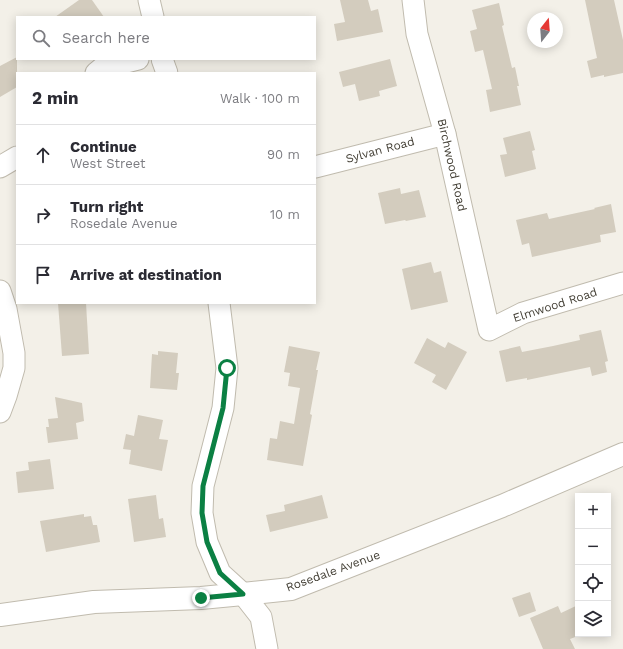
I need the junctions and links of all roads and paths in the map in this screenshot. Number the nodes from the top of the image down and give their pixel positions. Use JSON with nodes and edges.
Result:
{"nodes":[{"id":1,"x":149,"y":0,"type":"edge"},
{"id":2,"x":413,"y":0,"type":"edge"},
{"id":3,"x":153,"y":16,"type":"edge"},
{"id":4,"x":134,"y":60,"type":"edge"},
{"id":5,"x":162,"y":60,"type":"edge"},
{"id":6,"x":97,"y":72,"type":"edge"},
{"id":7,"x":167,"y":72,"type":"edge"},
{"id":8,"x":445,"y":134,"type":"junction"},
{"id":9,"x":16,"y":158,"type":"edge"},
{"id":10,"x":0,"y":167,"type":"edge"},
{"id":11,"x":316,"y":167,"type":"edge"},
{"id":12,"x":623,"y":283,"type":"edge"},
{"id":13,"x":0,"y":291,"type":"edge"},
{"id":14,"x":219,"y":304,"type":"edge"},
{"id":15,"x":489,"y":330,"type":"joint"},
{"id":16,"x":0,"y":412,"type":"edge"},
{"id":17,"x":623,"y":454,"type":"edge"},
{"id":18,"x":243,"y":594,"type":"junction"},
{"id":19,"x":0,"y":615,"type":"edge"},
{"id":20,"x":267,"y":649,"type":"edge"}],
"edges":[{"from":1,"to":3,"type":"street"},
{"from":2,"to":8,"type":"street","name":"Birchwood Road"},
{"from":4,"to":6,"type":"street"},
{"from":5,"to":7,"type":"street"},
{"from":8,"to":11,"type":"street","name":"Sylvan Road"},
{"from":8,"to":15,"type":"street","name":"Birchwood Road"},
{"from":9,"to":10,"type":"street"},
{"from":12,"to":15,"type":"street","name":"Elmwood Road"},
{"from":13,"to":16,"type":"street"},
{"from":14,"to":18,"type":"street"},
{"from":17,"to":18,"type":"street","name":"Rosedale Avenue"},
{"from":18,"to":19,"type":"street","name":"Rosedale Avenue"},
{"from":18,"to":20,"type":"street"}]}
